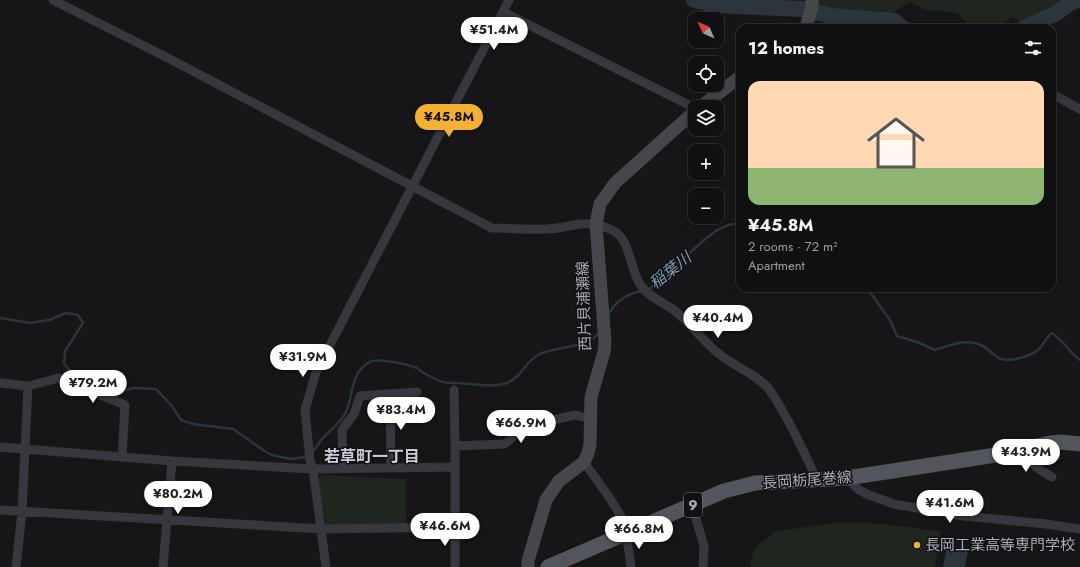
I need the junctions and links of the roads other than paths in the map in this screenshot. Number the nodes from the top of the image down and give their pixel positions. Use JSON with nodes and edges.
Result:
{"nodes":[{"id":1,"x":53,"y":0,"type":"edge"},
{"id":2,"x":509,"y":0,"type":"edge"},
{"id":3,"x":812,"y":0,"type":"edge"},
{"id":4,"x":503,"y":12,"type":"junction"},
{"id":5,"x":807,"y":24,"type":"edge"},
{"id":6,"x":736,"y":80,"type":"edge"},
{"id":7,"x":1056,"y":96,"type":"edge"},
{"id":8,"x":709,"y":100,"type":"edge"},
{"id":9,"x":688,"y":105,"type":"edge"},
{"id":10,"x":1080,"y":109,"type":"edge"},
{"id":11,"x":688,"y":115,"type":"edge"},
{"id":12,"x":413,"y":186,"type":"junction"},
{"id":13,"x":596,"y":224,"type":"junction"},
{"id":14,"x":0,"y":383,"type":"edge"},
{"id":15,"x":28,"y":386,"type":"junction"},
{"id":16,"x":454,"y":390,"type":"dead end"},
{"id":17,"x":417,"y":392,"type":"dead end"},
{"id":18,"x":390,"y":394,"type":"junction"},
{"id":19,"x":591,"y":419,"type":"junction"},
{"id":20,"x":1080,"y":444,"type":"edge"},
{"id":21,"x":455,"y":446,"type":"junction"},
{"id":22,"x":0,"y":447,"type":"edge"},
{"id":23,"x":1027,"y":448,"type":"junction"},
{"id":24,"x":24,"y":449,"type":"junction"},
{"id":25,"x":122,"y":457,"type":"junction"},
{"id":26,"x":172,"y":461,"type":"junction"},
{"id":27,"x":584,"y":462,"type":"junction"},
{"id":28,"x":312,"y":465,"type":"junction"},
{"id":29,"x":454,"y":466,"type":"junction"},
{"id":30,"x":391,"y":468,"type":"junction"},
{"id":31,"x":343,"y":469,"type":"junction"},
{"id":32,"x":1052,"y":477,"type":"dead end"},
{"id":33,"x":847,"y":478,"type":"junction"},
{"id":34,"x":817,"y":480,"type":"junction"},
{"id":35,"x":692,"y":505,"type":"junction"},
{"id":36,"x":0,"y":510,"type":"edge"},
{"id":37,"x":22,"y":512,"type":"junction"},
{"id":38,"x":167,"y":519,"type":"junction"},
{"id":39,"x":455,"y":527,"type":"junction"},
{"id":40,"x":322,"y":529,"type":"junction"},
{"id":41,"x":1080,"y":529,"type":"edge"},
{"id":42,"x":630,"y":531,"type":"junction"},
{"id":43,"x":16,"y":567,"type":"edge"},
{"id":44,"x":163,"y":567,"type":"edge"},
{"id":45,"x":326,"y":567,"type":"edge"},
{"id":46,"x":455,"y":567,"type":"edge"},
{"id":47,"x":528,"y":567,"type":"edge"},
{"id":48,"x":548,"y":567,"type":"edge"},
{"id":49,"x":631,"y":567,"type":"edge"},
{"id":50,"x":704,"y":567,"type":"edge"}],
"edges":[{"from":1,"to":12,"type":"street"},
{"from":2,"to":4,"type":"street"},
{"from":3,"to":5,"type":"main road"},
{"from":4,"to":9,"type":"street"},
{"from":4,"to":12,"type":"street"},
{"from":6,"to":8,"type":"main road"},
{"from":7,"to":10,"type":"street"},
{"from":11,"to":13,"type":"main road","name":"西片貝浦瀬線"},
{"from":12,"to":13,"type":"street"},
{"from":12,"to":28,"type":"street"},
{"from":13,"to":19,"type":"main road","name":"西片貝浦瀬線"},
{"from":13,"to":34,"type":"street"},
{"from":14,"to":15,"type":"street"},
{"from":15,"to":24,"type":"street"},
{"from":15,"to":25,"type":"street"},
{"from":16,"to":21,"type":"street"},
{"from":17,"to":18,"type":"street"},
{"from":18,"to":30,"type":"street"},
{"from":18,"to":31,"type":"street"},
{"from":19,"to":21,"type":"street"},
{"from":19,"to":27,"type":"main road","name":"西片貝浦瀬線"},
{"from":20,"to":23,"type":"main road","name":"長岡栃尾巻線","number":"9"},
{"from":21,"to":29,"type":"street"},
{"from":22,"to":24,"type":"street"},
{"from":23,"to":32,"type":"street"},
{"from":23,"to":33,"type":"main road","name":"長岡栃尾巻線","number":"9"},
{"from":24,"to":25,"type":"street"},
{"from":24,"to":37,"type":"street"},
{"from":25,"to":26,"type":"street"},
{"from":26,"to":28,"type":"street"},
{"from":26,"to":38,"type":"street"},
{"from":27,"to":42,"type":"street"},
{"from":27,"to":47,"type":"main road"},
{"from":28,"to":31,"type":"street"},
{"from":28,"to":40,"type":"street"},
{"from":29,"to":30,"type":"street"},
{"from":29,"to":39,"type":"street"},
{"from":30,"to":31,"type":"street"},
{"from":33,"to":34,"type":"main road","name":"長岡栃尾巻線","number":"9"},
{"from":33,"to":41,"type":"street"},
{"from":34,"to":35,"type":"main road","name":"長岡栃尾巻線","number":"9"},
{"from":35,"to":42,"type":"main road","name":"長岡栃尾巻線","number":"9"},
{"from":35,"to":50,"type":"street"},
{"from":36,"to":37,"type":"street"},
{"from":37,"to":38,"type":"street"},
{"from":37,"to":43,"type":"street"},
{"from":38,"to":40,"type":"street"},
{"from":38,"to":44,"type":"street"},
{"from":39,"to":40,"type":"street"},
{"from":39,"to":46,"type":"street"},
{"from":40,"to":45,"type":"street"},
{"from":42,"to":48,"type":"main road","name":"長岡栃尾巻線","number":"9"},
{"from":42,"to":49,"type":"street"}]}
